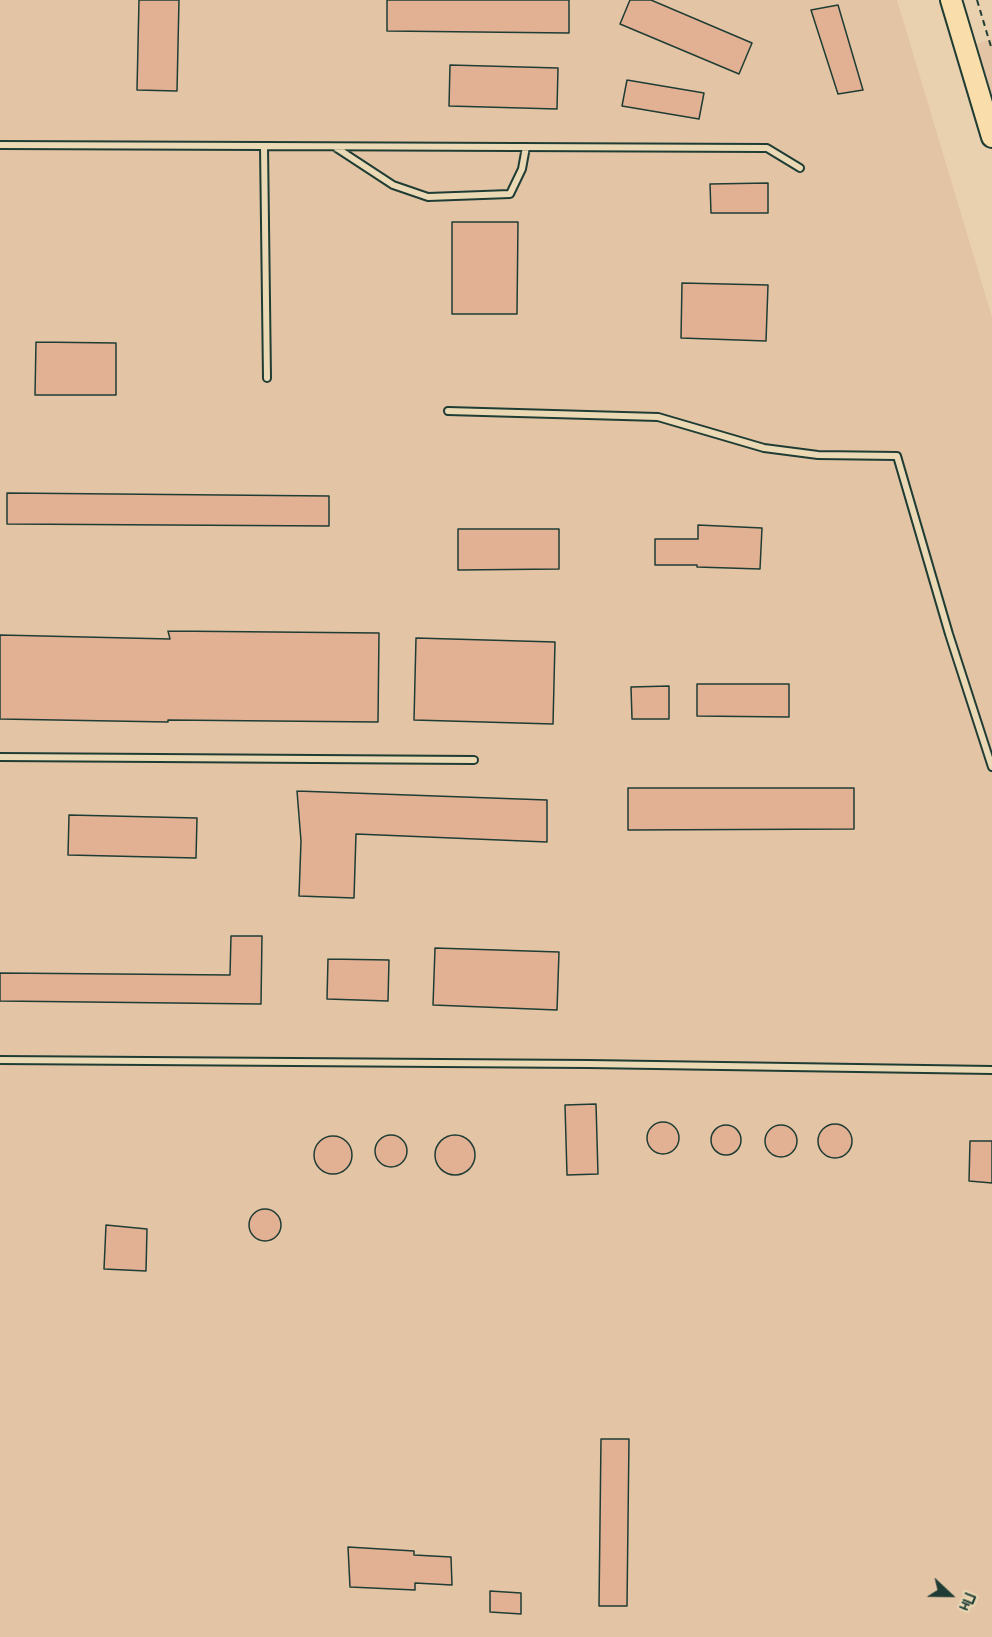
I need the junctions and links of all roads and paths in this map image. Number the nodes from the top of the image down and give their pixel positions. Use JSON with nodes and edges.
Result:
{"nodes":[{"id":1,"x":951,"y":0,"type":"edge"},
{"id":2,"x":977,"y":0,"type":"edge"},
{"id":3,"x":992,"y":50,"type":"edge"},
{"id":4,"x":992,"y":137,"type":"edge"},
{"id":5,"x":0,"y":146,"type":"edge"},
{"id":6,"x":264,"y":146,"type":"junction"},
{"id":7,"x":334,"y":146,"type":"junction"},
{"id":8,"x":526,"y":147,"type":"junction"},
{"id":9,"x":800,"y":168,"type":"dead end"},
{"id":10,"x":267,"y":378,"type":"dead end"},
{"id":11,"x":448,"y":411,"type":"dead end"},
{"id":12,"x":0,"y":757,"type":"edge"},
{"id":13,"x":474,"y":760,"type":"dead end"},
{"id":14,"x":992,"y":767,"type":"edge"},
{"id":15,"x":0,"y":1060,"type":"edge"},
{"id":16,"x":992,"y":1070,"type":"edge"}],
"edges":[{"from":1,"to":4,"type":"main road"},
{"from":2,"to":3,"type":"path"},
{"from":5,"to":6,"type":"lane"},
{"from":6,"to":7,"type":"lane"},
{"from":6,"to":10,"type":"lane"},
{"from":7,"to":8,"type":"lane"},
{"from":7,"to":8,"type":"lane"},
{"from":8,"to":9,"type":"lane"},
{"from":11,"to":14,"type":"lane"},
{"from":12,"to":13,"type":"lane"},
{"from":15,"to":16,"type":"lane"}]}
